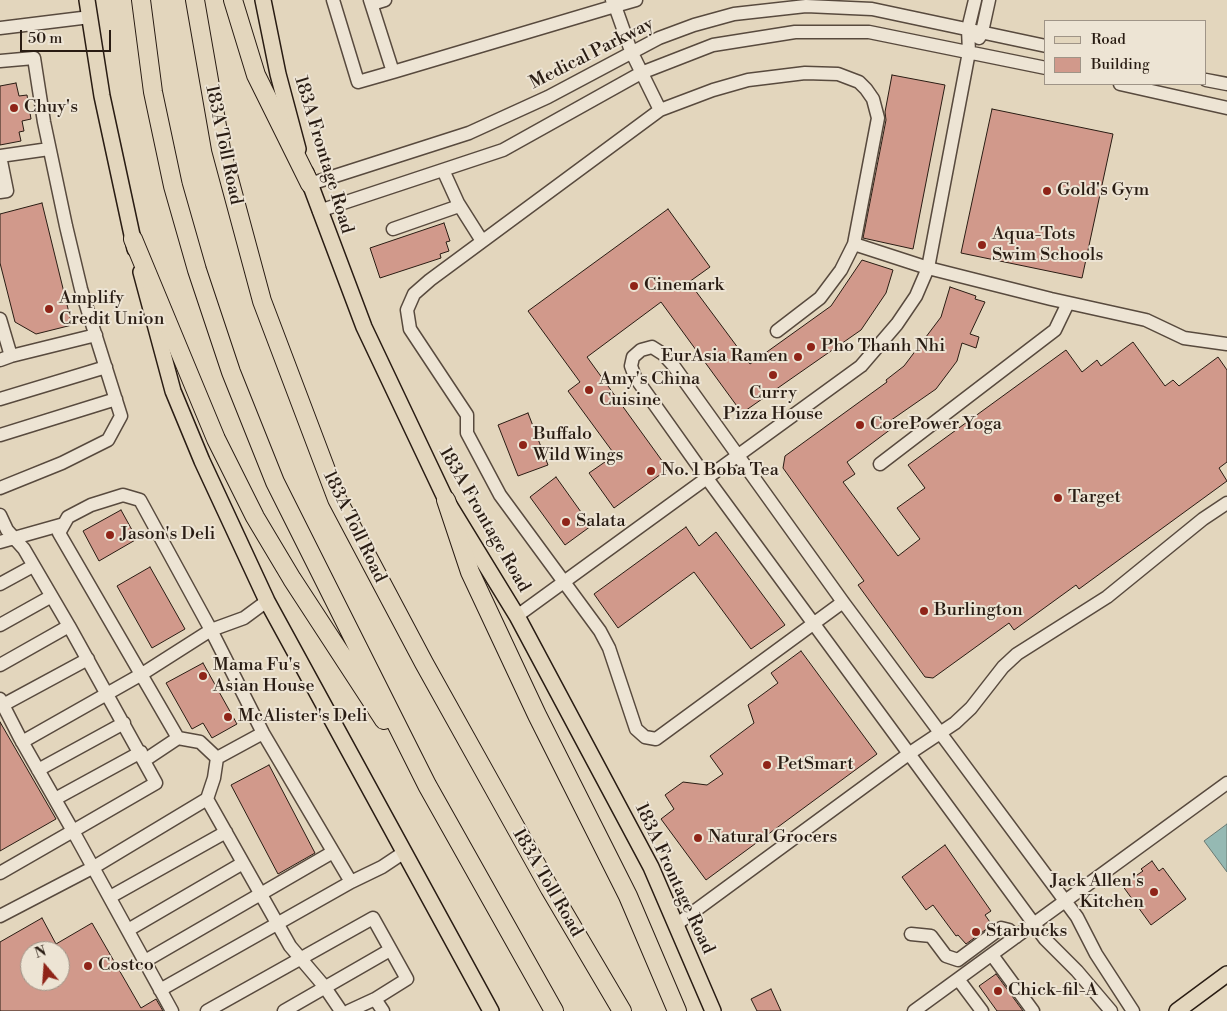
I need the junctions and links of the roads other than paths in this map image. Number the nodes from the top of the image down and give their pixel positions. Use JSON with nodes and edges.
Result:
{"nodes":[{"id":1,"x":87,"y":0,"type":"edge"},
{"id":2,"x":141,"y":0,"type":"edge"},
{"id":3,"x":195,"y":0,"type":"edge"},
{"id":4,"x":233,"y":0,"type":"edge"},
{"id":5,"x":263,"y":0,"type":"edge"},
{"id":6,"x":333,"y":0,"type":"edge"},
{"id":7,"x":386,"y":0,"type":"edge"},
{"id":8,"x":636,"y":0,"type":"edge"},
{"id":9,"x":975,"y":0,"type":"edge"},
{"id":10,"x":989,"y":0,"type":"edge"},
{"id":11,"x":371,"y":2,"type":"edge"},
{"id":12,"x":614,"y":3,"type":"edge"},
{"id":13,"x":90,"y":17,"type":"junction"},
{"id":14,"x":0,"y":28,"type":"edge"},
{"id":15,"x":968,"y":29,"type":"junction"},
{"id":16,"x":982,"y":32,"type":"junction"},
{"id":17,"x":1044,"y":46,"type":"edge"},
{"id":18,"x":631,"y":51,"type":"junction"},
{"id":19,"x":969,"y":52,"type":"junction"},
{"id":20,"x":0,"y":61,"type":"edge"},
{"id":21,"x":1044,"y":68,"type":"edge"},
{"id":22,"x":393,"y":72,"type":"junction"},
{"id":23,"x":641,"y":73,"type":"junction"},
{"id":24,"x":1207,"y":80,"type":"edge"},
{"id":25,"x":1227,"y":84,"type":"edge"},
{"id":26,"x":1124,"y":85,"type":"edge"},
{"id":27,"x":1227,"y":108,"type":"edge"},
{"id":28,"x":660,"y":110,"type":"junction"},
{"id":29,"x":49,"y":149,"type":"junction"},
{"id":30,"x":0,"y":156,"type":"edge"},
{"id":31,"x":443,"y":170,"type":"junction"},
{"id":32,"x":310,"y":184,"type":"junction"},
{"id":33,"x":0,"y":192,"type":"edge"},
{"id":34,"x":459,"y":206,"type":"junction"},
{"id":35,"x":319,"y":211,"type":"junction"},
{"id":36,"x":393,"y":229,"type":"dead end"},
{"id":37,"x":133,"y":239,"type":"junction"},
{"id":38,"x":482,"y":241,"type":"junction"},
{"id":39,"x":854,"y":244,"type":"junction"},
{"id":40,"x":928,"y":268,"type":"junction"},
{"id":41,"x":1068,"y":303,"type":"junction"},
{"id":42,"x":0,"y":319,"type":"edge"},
{"id":43,"x":777,"y":331,"type":"dead end"},
{"id":44,"x":96,"y":335,"type":"junction"},
{"id":45,"x":1227,"y":344,"type":"edge"},
{"id":46,"x":6,"y":358,"type":"edge"},
{"id":47,"x":106,"y":367,"type":"junction"},
{"id":48,"x":0,"y":399,"type":"edge"},
{"id":49,"x":116,"y":399,"type":"junction"},
{"id":50,"x":0,"y":435,"type":"edge"},
{"id":51,"x":737,"y":454,"type":"junction"},
{"id":52,"x":880,"y":464,"type":"dead end"},
{"id":53,"x":706,"y":477,"type":"junction"},
{"id":54,"x":0,"y":488,"type":"edge"},
{"id":55,"x":446,"y":500,"type":"junction"},
{"id":56,"x":1227,"y":503,"type":"edge"},
{"id":57,"x":0,"y":515,"type":"edge"},
{"id":58,"x":64,"y":524,"type":"junction"},
{"id":59,"x":14,"y":538,"type":"junction"},
{"id":60,"x":0,"y":542,"type":"edge"},
{"id":61,"x":33,"y":566,"type":"junction"},
{"id":62,"x":564,"y":582,"type":"junction"},
{"id":63,"x":0,"y":584,"type":"edge"},
{"id":64,"x":50,"y":597,"type":"junction"},
{"id":65,"x":267,"y":601,"type":"junction"},
{"id":66,"x":843,"y":602,"type":"junction"},
{"id":67,"x":517,"y":616,"type":"junction"},
{"id":68,"x":814,"y":623,"type":"junction"},
{"id":69,"x":0,"y":625,"type":"edge"},
{"id":70,"x":69,"y":626,"type":"junction"},
{"id":71,"x":211,"y":630,"type":"junction"},
{"id":72,"x":88,"y":659,"type":"junction"},
{"id":73,"x":0,"y":665,"type":"edge"},
{"id":74,"x":142,"y":674,"type":"junction"},
{"id":75,"x":108,"y":694,"type":"junction"},
{"id":76,"x":2,"y":702,"type":"edge"},
{"id":77,"x":124,"y":723,"type":"junction"},
{"id":78,"x":941,"y":732,"type":"junction"},
{"id":79,"x":263,"y":733,"type":"junction"},
{"id":80,"x":178,"y":738,"type":"junction"},
{"id":81,"x":22,"y":742,"type":"junction"},
{"id":82,"x":910,"y":753,"type":"junction"},
{"id":83,"x":143,"y":756,"type":"junction"},
{"id":84,"x":217,"y":758,"type":"junction"},
{"id":85,"x":38,"y":770,"type":"junction"},
{"id":86,"x":1227,"y":783,"type":"edge"},
{"id":87,"x":427,"y":785,"type":"junction"},
{"id":88,"x":55,"y":799,"type":"junction"},
{"id":89,"x":207,"y":799,"type":"junction"},
{"id":90,"x":73,"y":831,"type":"junction"},
{"id":91,"x":226,"y":832,"type":"junction"},
{"id":92,"x":334,"y":852,"type":"junction"},
{"id":93,"x":404,"y":853,"type":"junction"},
{"id":94,"x":244,"y":863,"type":"junction"},
{"id":95,"x":94,"y":867,"type":"junction"},
{"id":96,"x":0,"y":873,"type":"edge"},
{"id":97,"x":351,"y":882,"type":"junction"},
{"id":98,"x":261,"y":894,"type":"junction"},
{"id":99,"x":110,"y":896,"type":"junction"},
{"id":100,"x":1065,"y":902,"type":"junction"},
{"id":101,"x":0,"y":916,"type":"edge"},
{"id":102,"x":677,"y":924,"type":"junction"},
{"id":103,"x":1034,"y":924,"type":"junction"},
{"id":104,"x":279,"y":925,"type":"junction"},
{"id":105,"x":128,"y":930,"type":"junction"},
{"id":106,"x":911,"y":934,"type":"dead end"},
{"id":107,"x":1016,"y":937,"type":"junction"},
{"id":108,"x":390,"y":950,"type":"junction"},
{"id":109,"x":992,"y":955,"type":"junction"},
{"id":110,"x":301,"y":958,"type":"junction"},
{"id":111,"x":145,"y":961,"type":"junction"},
{"id":112,"x":1227,"y":974,"type":"edge"},
{"id":113,"x":958,"y":979,"type":"junction"},
{"id":114,"x":326,"y":988,"type":"junction"},
{"id":115,"x":160,"y":990,"type":"junction"},
{"id":116,"x":375,"y":999,"type":"junction"},
{"id":117,"x":172,"y":1011,"type":"edge"},
{"id":118,"x":207,"y":1011,"type":"edge"},
{"id":119,"x":284,"y":1011,"type":"edge"},
{"id":120,"x":341,"y":1011,"type":"edge"},
{"id":121,"x":349,"y":1011,"type":"edge"},
{"id":122,"x":383,"y":1011,"type":"edge"},
{"id":123,"x":491,"y":1011,"type":"edge"},
{"id":124,"x":554,"y":1011,"type":"edge"},
{"id":125,"x":622,"y":1011,"type":"edge"},
{"id":126,"x":677,"y":1011,"type":"edge"},
{"id":127,"x":714,"y":1011,"type":"edge"},
{"id":128,"x":914,"y":1011,"type":"edge"},
{"id":129,"x":982,"y":1011,"type":"edge"},
{"id":130,"x":1033,"y":1011,"type":"edge"},
{"id":131,"x":1111,"y":1011,"type":"edge"},
{"id":132,"x":1133,"y":1011,"type":"edge"},
{"id":133,"x":1177,"y":1011,"type":"edge"}],
"edges":[{"from":1,"to":13,"type":"main road"},
{"from":2,"to":87,"type":"highway"},
{"from":3,"to":125,"type":"highway","name":"183A Toll Road"},
{"from":4,"to":32,"type":"highway"},
{"from":5,"to":32,"type":"main road","name":"183A Frontage Road"},
{"from":6,"to":22,"type":"street"},
{"from":7,"to":11,"type":"street"},
{"from":8,"to":12,"type":"street"},
{"from":9,"to":15,"type":"street"},
{"from":10,"to":16,"type":"street"},
{"from":11,"to":22,"type":"street"},
{"from":12,"to":18,"type":"street"},
{"from":12,"to":22,"type":"street"},
{"from":13,"to":14,"type":"street"},
{"from":13,"to":37,"type":"main road"},
{"from":15,"to":16,"type":"street","name":"Medical Parkway"},
{"from":15,"to":18,"type":"street","name":"Medical Parkway"},
{"from":15,"to":19,"type":"street"},
{"from":16,"to":17,"type":"street","name":"Medical Parkway"},
{"from":16,"to":19,"type":"street"},
{"from":18,"to":23,"type":"street"},
{"from":18,"to":32,"type":"street","name":"Medical Parkway"},
{"from":19,"to":21,"type":"street"},
{"from":19,"to":23,"type":"street"},
{"from":19,"to":40,"type":"street"},
{"from":20,"to":29,"type":"street"},
{"from":23,"to":28,"type":"street"},
{"from":23,"to":31,"type":"street"},
{"from":24,"to":25,"type":"street"},
{"from":26,"to":27,"type":"street"},
{"from":28,"to":38,"type":"street"},
{"from":28,"to":39,"type":"street"},
{"from":29,"to":30,"type":"street"},
{"from":29,"to":44,"type":"street"},
{"from":30,"to":33,"type":"street"},
{"from":31,"to":34,"type":"street"},
{"from":31,"to":35,"type":"street"},
{"from":32,"to":35,"type":"main road","name":"183A Frontage Road"},
{"from":34,"to":36,"type":"street"},
{"from":34,"to":38,"type":"street"},
{"from":35,"to":55,"type":"main road","name":"183A Frontage Road"},
{"from":37,"to":65,"type":"main road"},
{"from":37,"to":87,"type":"highway"},
{"from":38,"to":62,"type":"street"},
{"from":39,"to":40,"type":"street"},
{"from":39,"to":43,"type":"street"},
{"from":40,"to":41,"type":"street"},
{"from":40,"to":51,"type":"street"},
{"from":41,"to":45,"type":"street"},
{"from":41,"to":52,"type":"street"},
{"from":42,"to":46,"type":"street"},
{"from":44,"to":46,"type":"street"},
{"from":44,"to":47,"type":"street"},
{"from":47,"to":48,"type":"street"},
{"from":47,"to":49,"type":"street"},
{"from":49,"to":50,"type":"street"},
{"from":49,"to":54,"type":"street"},
{"from":51,"to":53,"type":"street"},
{"from":51,"to":53,"type":"street"},
{"from":51,"to":66,"type":"street"},
{"from":53,"to":62,"type":"street"},
{"from":53,"to":68,"type":"street"},
{"from":55,"to":67,"type":"main road","name":"183A Frontage Road"},
{"from":55,"to":126,"type":"highway"},
{"from":56,"to":78,"type":"street"},
{"from":57,"to":59,"type":"street"},
{"from":58,"to":59,"type":"street"},
{"from":58,"to":71,"type":"street"},
{"from":58,"to":74,"type":"street"},
{"from":59,"to":60,"type":"street"},
{"from":59,"to":61,"type":"street"},
{"from":61,"to":63,"type":"street"},
{"from":61,"to":64,"type":"street"},
{"from":62,"to":67,"type":"street"},
{"from":62,"to":68,"type":"street"},
{"from":64,"to":69,"type":"street"},
{"from":64,"to":70,"type":"street"},
{"from":65,"to":71,"type":"street"},
{"from":65,"to":93,"type":"main road"},
{"from":66,"to":68,"type":"street"},
{"from":66,"to":78,"type":"street"},
{"from":67,"to":102,"type":"main road","name":"183A Frontage Road"},
{"from":68,"to":82,"type":"street"},
{"from":70,"to":72,"type":"street"},
{"from":70,"to":73,"type":"street"},
{"from":71,"to":74,"type":"street"},
{"from":71,"to":79,"type":"street"},
{"from":72,"to":75,"type":"street"},
{"from":72,"to":76,"type":"street"},
{"from":74,"to":75,"type":"street"},
{"from":74,"to":80,"type":"street"},
{"from":75,"to":77,"type":"street"},
{"from":75,"to":81,"type":"street"},
{"from":76,"to":81,"type":"street"},
{"from":77,"to":83,"type":"street"},
{"from":77,"to":85,"type":"street"},
{"from":78,"to":82,"type":"street"},
{"from":78,"to":100,"type":"street"},
{"from":79,"to":84,"type":"street"},
{"from":79,"to":92,"type":"street"},
{"from":80,"to":83,"type":"street"},
{"from":80,"to":84,"type":"street"},
{"from":81,"to":85,"type":"street"},
{"from":82,"to":102,"type":"street"},
{"from":82,"to":103,"type":"street"},
{"from":83,"to":88,"type":"street"},
{"from":83,"to":90,"type":"street"},
{"from":84,"to":89,"type":"street"},
{"from":85,"to":88,"type":"street"},
{"from":86,"to":100,"type":"street"},
{"from":87,"to":124,"type":"highway"},
{"from":88,"to":90,"type":"street"},
{"from":89,"to":91,"type":"street"},
{"from":89,"to":95,"type":"street"},
{"from":90,"to":95,"type":"street"},
{"from":90,"to":96,"type":"street"},
{"from":91,"to":94,"type":"street"},
{"from":91,"to":99,"type":"street"},
{"from":92,"to":97,"type":"street"},
{"from":92,"to":98,"type":"street"},
{"from":93,"to":97,"type":"street"},
{"from":93,"to":123,"type":"main road"},
{"from":94,"to":98,"type":"street"},
{"from":94,"to":105,"type":"street"},
{"from":95,"to":99,"type":"street"},
{"from":95,"to":101,"type":"street"},
{"from":97,"to":104,"type":"street"},
{"from":98,"to":104,"type":"street"},
{"from":98,"to":111,"type":"street"},
{"from":99,"to":105,"type":"street"},
{"from":100,"to":103,"type":"street"},
{"from":100,"to":132,"type":"street"},
{"from":102,"to":127,"type":"main road","name":"183A Frontage Road"},
{"from":103,"to":107,"type":"street"},
{"from":103,"to":131,"type":"street"},
{"from":104,"to":110,"type":"street"},
{"from":104,"to":115,"type":"street"},
{"from":105,"to":111,"type":"street"},
{"from":106,"to":107,"type":"street"},
{"from":107,"to":109,"type":"street"},
{"from":108,"to":110,"type":"street"},
{"from":108,"to":114,"type":"street"},
{"from":108,"to":116,"type":"street"},
{"from":109,"to":113,"type":"street"},
{"from":109,"to":130,"type":"street"},
{"from":110,"to":114,"type":"street"},
{"from":110,"to":118,"type":"street"},
{"from":111,"to":115,"type":"street"},
{"from":112,"to":133,"type":"main road"},
{"from":113,"to":128,"type":"street"},
{"from":113,"to":129,"type":"street"},
{"from":114,"to":119,"type":"street"},
{"from":114,"to":120,"type":"street"},
{"from":115,"to":117,"type":"street"},
{"from":116,"to":121,"type":"street"},
{"from":116,"to":122,"type":"street"}]}
